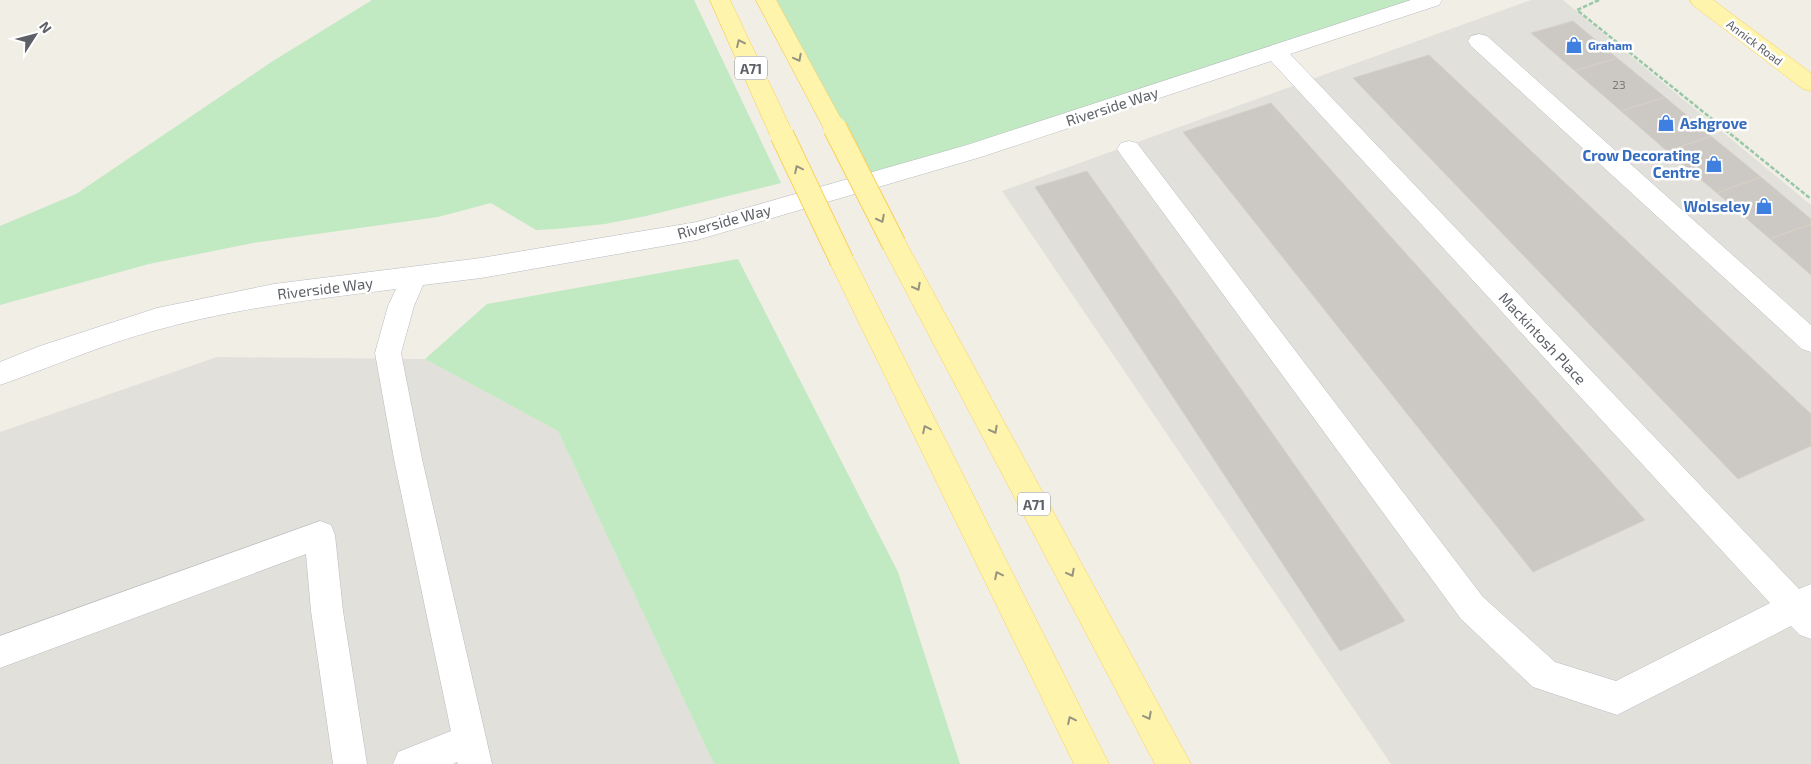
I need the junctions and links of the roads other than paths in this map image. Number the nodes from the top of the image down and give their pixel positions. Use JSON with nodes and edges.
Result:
{"nodes":[{"id":1,"x":720,"y":0,"type":"edge"},
{"id":2,"x":766,"y":0,"type":"edge"},
{"id":3,"x":1432,"y":0,"type":"edge"},
{"id":4,"x":1700,"y":0,"type":"edge"},
{"id":5,"x":1479,"y":41,"type":"dead end"},
{"id":6,"x":1275,"y":52,"type":"junction"},
{"id":7,"x":1811,"y":84,"type":"edge"},
{"id":8,"x":1129,"y":149,"type":"dead end"},
{"id":9,"x":414,"y":276,"type":"junction"},
{"id":10,"x":1811,"y":341,"type":"edge"},
{"id":11,"x":0,"y":374,"type":"edge"},
{"id":12,"x":1806,"y":610,"type":"edge"},
{"id":13,"x":0,"y":652,"type":"edge"},
{"id":14,"x":472,"y":752,"type":"edge"},
{"id":15,"x":350,"y":764,"type":"edge"},
{"id":16,"x":410,"y":764,"type":"edge"},
{"id":17,"x":1092,"y":764,"type":"edge"},
{"id":18,"x":1174,"y":764,"type":"edge"}],
"edges":[{"from":17,"to":1,"type":"main road","number":"A71","one_way":true,"bridge":true},
{"from":2,"to":18,"type":"main road","number":"A71","one_way":true,"bridge":true},
{"from":3,"to":6,"type":"street","name":"Riverside Way"},
{"from":4,"to":7,"type":"main road","name":"Annick Road"},
{"from":5,"to":10,"type":"street"},
{"from":6,"to":9,"type":"street","name":"Riverside Way"},
{"from":6,"to":12,"type":"street","name":"Mackintosh Place"},
{"from":8,"to":12,"type":"street"},
{"from":9,"to":11,"type":"street","name":"Riverside Way"},
{"from":9,"to":14,"type":"street"},
{"from":13,"to":15,"type":"street"},
{"from":14,"to":16,"type":"street"}]}
